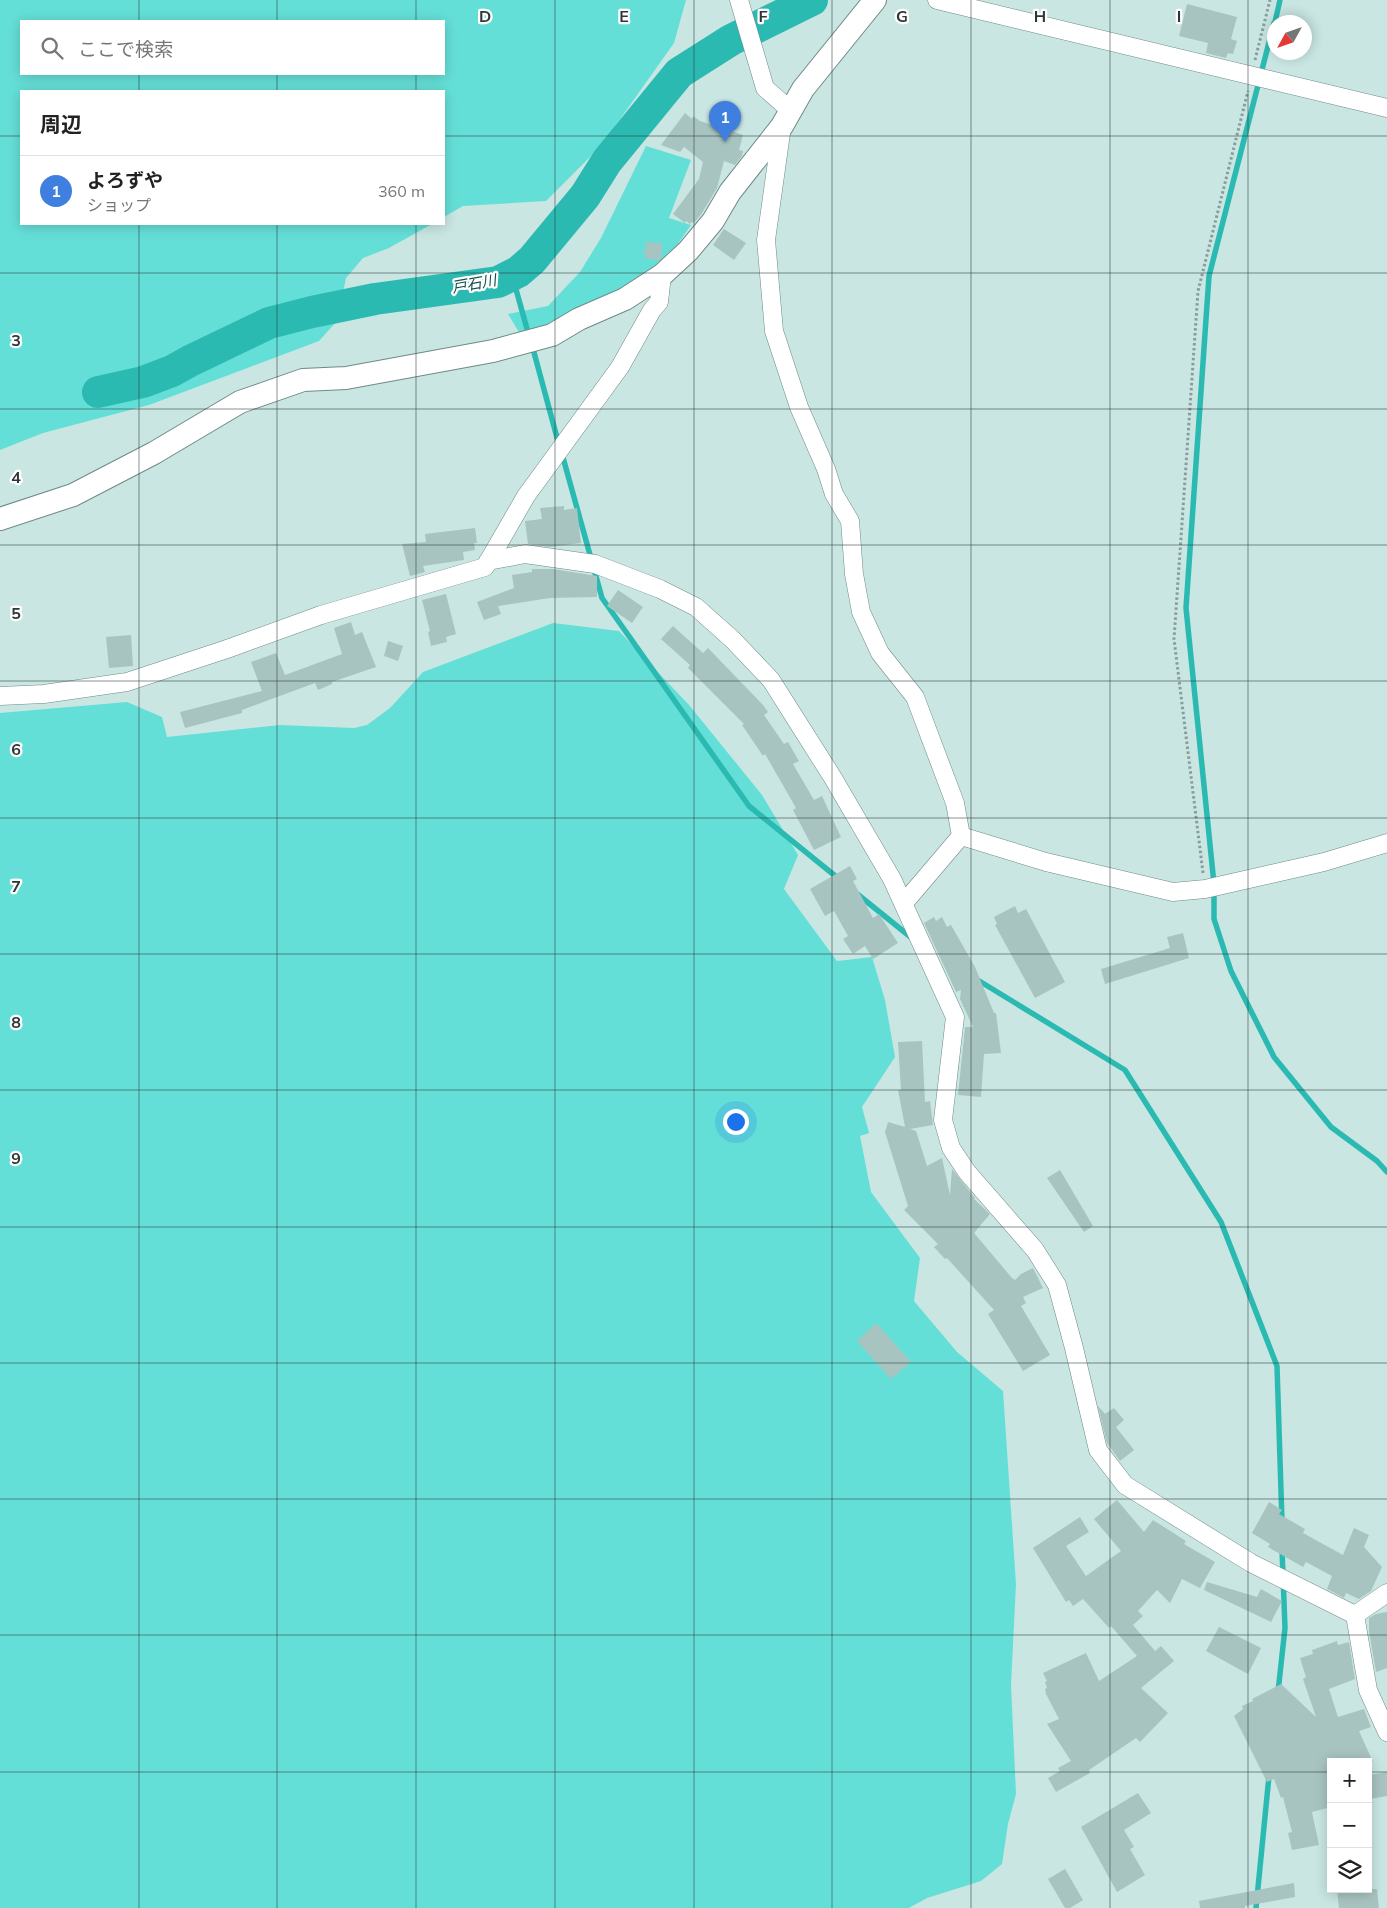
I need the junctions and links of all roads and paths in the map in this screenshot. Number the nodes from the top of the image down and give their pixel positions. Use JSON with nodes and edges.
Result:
{"nodes":[{"id":1,"x":739,"y":0,"type":"edge"},
{"id":2,"x":875,"y":0,"type":"edge"},
{"id":3,"x":937,"y":0,"type":"edge"},
{"id":4,"x":1270,"y":0,"type":"edge"},
{"id":5,"x":1252,"y":75,"type":"junction"},
{"id":6,"x":1387,"y":108,"type":"edge"},
{"id":7,"x":787,"y":119,"type":"junction"},
{"id":8,"x":662,"y":275,"type":"junction"},
{"id":9,"x":0,"y":520,"type":"edge"},
{"id":10,"x":488,"y":561,"type":"junction"},
{"id":11,"x":0,"y":696,"type":"edge"},
{"id":12,"x":961,"y":836,"type":"junction"},
{"id":13,"x":1387,"y":843,"type":"edge"},
{"id":14,"x":1205,"y":888,"type":"junction"},
{"id":15,"x":904,"y":903,"type":"junction"},
{"id":16,"x":1387,"y":1594,"type":"edge"},
{"id":17,"x":1355,"y":1615,"type":"junction"},
{"id":18,"x":1387,"y":1732,"type":"edge"}],
"edges":[{"from":1,"to":7,"type":"street"},
{"from":2,"to":7,"type":"street"},
{"from":3,"to":5,"type":"street"},
{"from":4,"to":5,"type":"path"},
{"from":5,"to":6,"type":"street"},
{"from":5,"to":14,"type":"path"},
{"from":7,"to":8,"type":"street"},
{"from":7,"to":12,"type":"street"},
{"from":8,"to":9,"type":"street"},
{"from":8,"to":10,"type":"street"},
{"from":10,"to":11,"type":"street"},
{"from":10,"to":15,"type":"street"},
{"from":12,"to":14,"type":"street"},
{"from":12,"to":15,"type":"street"},
{"from":13,"to":14,"type":"street"},
{"from":15,"to":17,"type":"street"},
{"from":16,"to":17,"type":"street"},
{"from":17,"to":18,"type":"street"}]}
